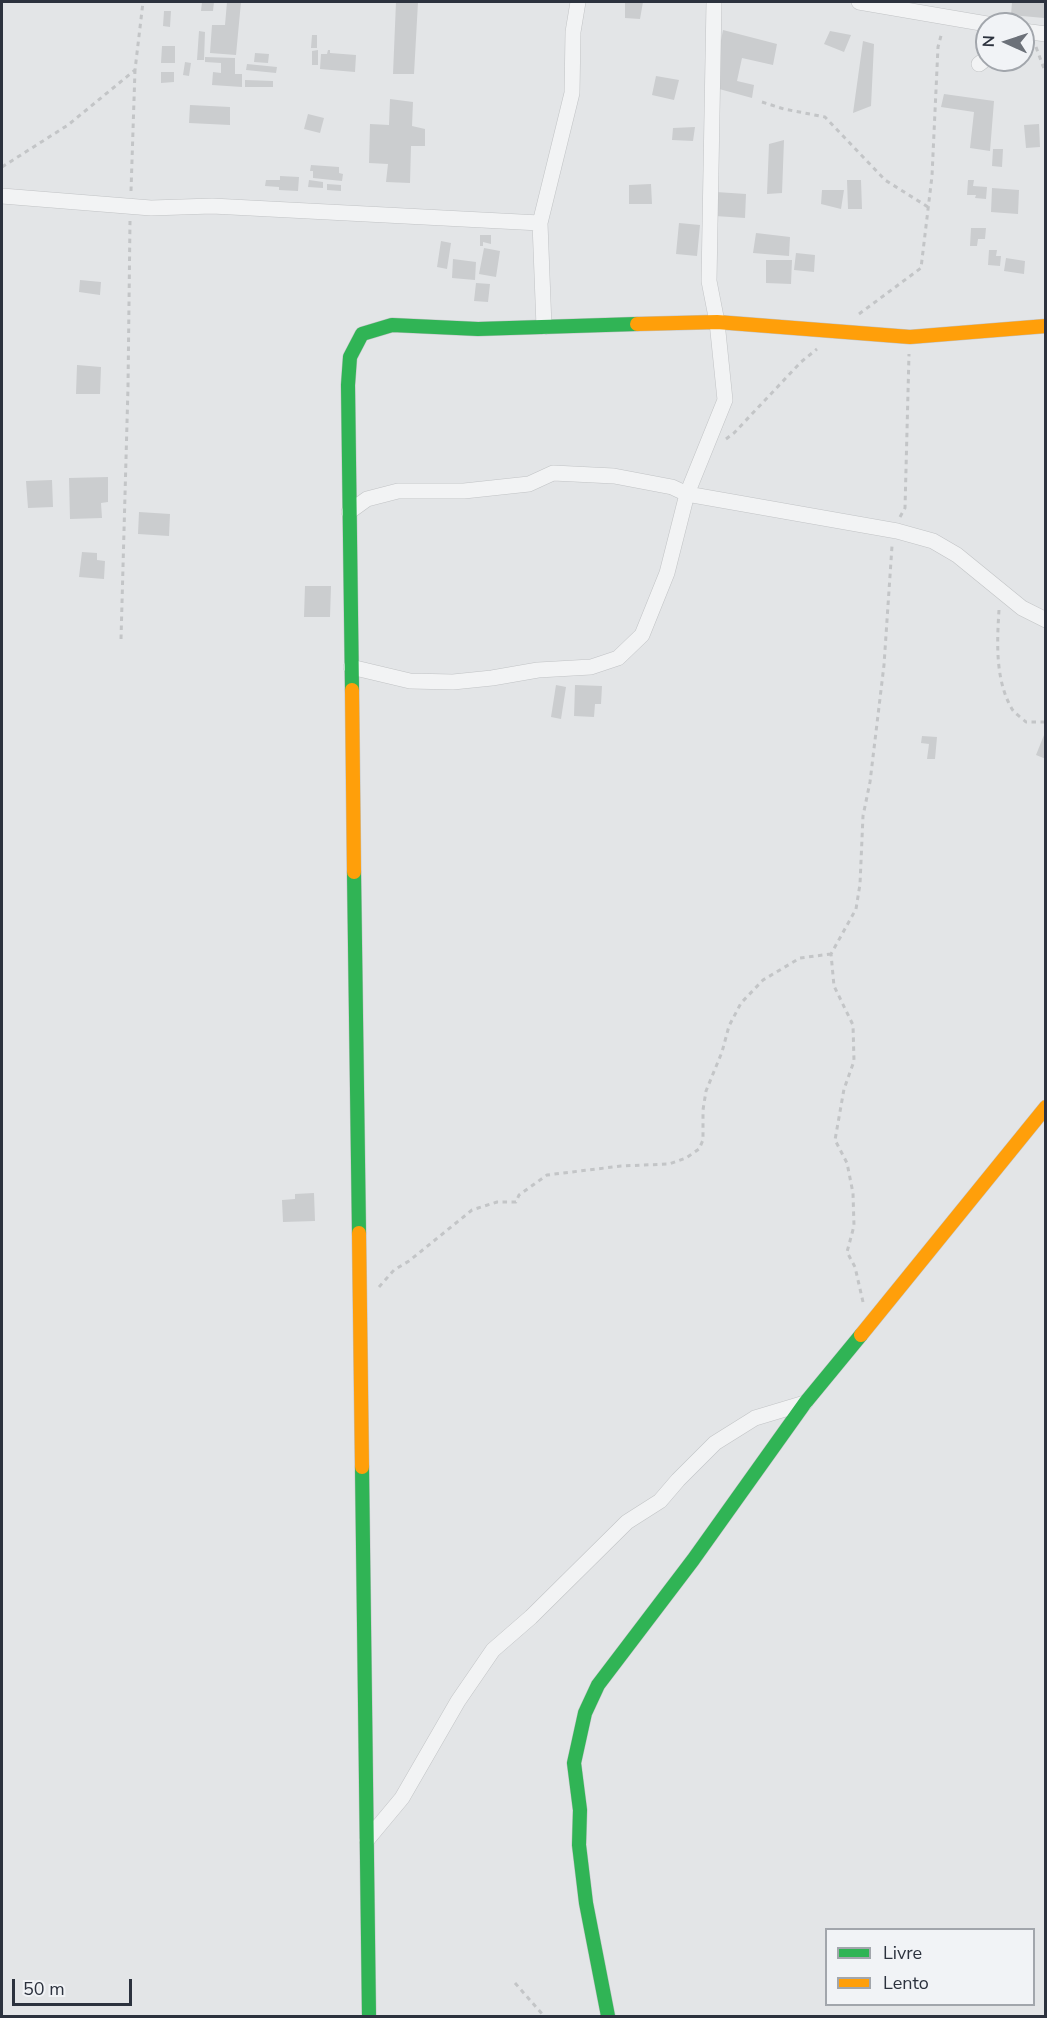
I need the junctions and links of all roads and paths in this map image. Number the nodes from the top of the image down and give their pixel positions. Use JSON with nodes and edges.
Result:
{"nodes":[{"id":1,"x":143,"y":2,"type":"edge"},
{"id":2,"x":578,"y":2,"type":"edge"},
{"id":3,"x":714,"y":2,"type":"edge"},
{"id":4,"x":859,"y":2,"type":"edge"},
{"id":5,"x":884,"y":4,"type":"edge"},
{"id":6,"x":938,"y":10,"type":"edge"},
{"id":7,"x":975,"y":21,"type":"edge"},
{"id":8,"x":1035,"y":39,"type":"edge"},
{"id":9,"x":135,"y":70,"type":"junction"},
{"id":10,"x":1046,"y":74,"type":"edge"},
{"id":11,"x":762,"y":102,"type":"dead end"},
{"id":12,"x":2,"y":167,"type":"edge"},
{"id":13,"x":2,"y":196,"type":"edge"},
{"id":14,"x":130,"y":207,"type":"junction"},
{"id":15,"x":928,"y":207,"type":"junction"},
{"id":16,"x":540,"y":223,"type":"junction"},
{"id":17,"x":717,"y":322,"type":"junction"},
{"id":18,"x":1046,"y":326,"type":"edge"},
{"id":19,"x":544,"y":327,"type":"junction"},
{"id":20,"x":837,"y":331,"type":"junction"},
{"id":21,"x":910,"y":336,"type":"junction"},
{"id":22,"x":703,"y":455,"type":"junction"},
{"id":23,"x":687,"y":494,"type":"junction"},
{"id":24,"x":349,"y":512,"type":"junction"},
{"id":25,"x":892,"y":530,"type":"junction"},
{"id":26,"x":1001,"y":590,"type":"junction"},
{"id":27,"x":1046,"y":620,"type":"edge"},
{"id":28,"x":121,"y":639,"type":"dead end"},
{"id":29,"x":351,"y":667,"type":"junction"},
{"id":30,"x":1046,"y":722,"type":"edge"},
{"id":31,"x":831,"y":954,"type":"junction"},
{"id":32,"x":1046,"y":1107,"type":"edge"},
{"id":33,"x":360,"y":1309,"type":"junction"},
{"id":34,"x":864,"y":1331,"type":"junction"},
{"id":35,"x":805,"y":1403,"type":"junction"},
{"id":36,"x":367,"y":1840,"type":"junction"},
{"id":37,"x":515,"y":1983,"type":"dead end"},
{"id":38,"x":369,"y":2016,"type":"edge"},
{"id":39,"x":544,"y":2016,"type":"edge"},
{"id":40,"x":608,"y":2016,"type":"edge"}],
"edges":[{"from":1,"to":9,"type":"path"},
{"from":2,"to":16,"type":"street"},
{"from":3,"to":17,"type":"street"},
{"from":4,"to":5,"type":"street"},
{"from":5,"to":6,"type":"street"},
{"from":6,"to":7,"type":"street"},
{"from":6,"to":15,"type":"path"},
{"from":8,"to":10,"type":"path"},
{"from":9,"to":12,"type":"path"},
{"from":9,"to":14,"type":"path"},
{"from":11,"to":15,"type":"path"},
{"from":13,"to":14,"type":"street"},
{"from":14,"to":16,"type":"street"},
{"from":14,"to":28,"type":"path"},
{"from":15,"to":20,"type":"path"},
{"from":16,"to":19,"type":"street"},
{"from":17,"to":19,"type":"street"},
{"from":17,"to":20,"type":"street"},
{"from":17,"to":22,"type":"street"},
{"from":18,"to":21,"type":"street"},
{"from":19,"to":24,"type":"street"},
{"from":20,"to":21,"type":"street"},
{"from":20,"to":22,"type":"path"},
{"from":21,"to":25,"type":"path"},
{"from":22,"to":23,"type":"street"},
{"from":23,"to":24,"type":"street"},
{"from":23,"to":25,"type":"street"},
{"from":23,"to":29,"type":"street"},
{"from":24,"to":29,"type":"street"},
{"from":25,"to":26,"type":"street"},
{"from":25,"to":31,"type":"path"},
{"from":26,"to":27,"type":"street"},
{"from":26,"to":30,"type":"path"},
{"from":29,"to":33,"type":"street"},
{"from":31,"to":33,"type":"path"},
{"from":31,"to":34,"type":"path"},
{"from":32,"to":34,"type":"street"},
{"from":33,"to":36,"type":"street"},
{"from":34,"to":35,"type":"street"},
{"from":35,"to":36,"type":"street"},
{"from":35,"to":40,"type":"street"},
{"from":36,"to":38,"type":"street"},
{"from":37,"to":39,"type":"path"}]}
